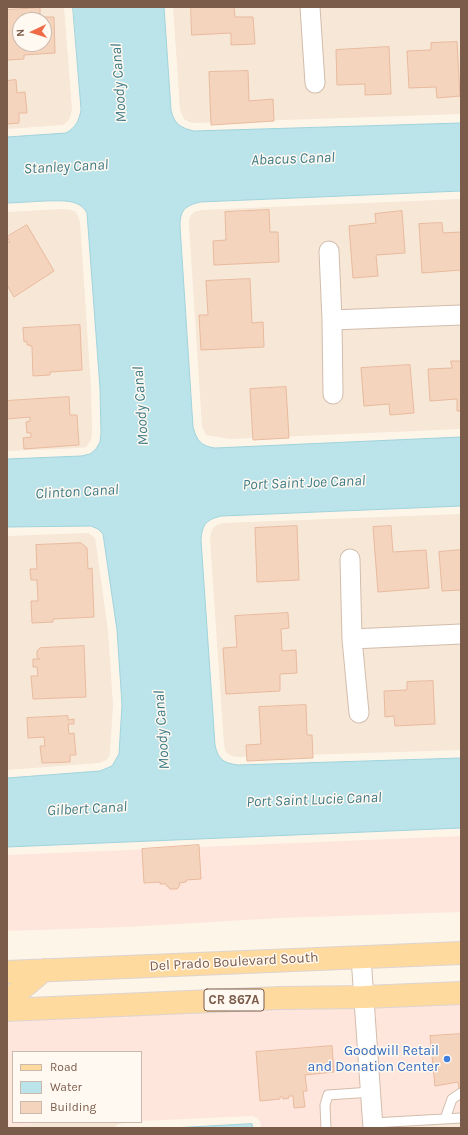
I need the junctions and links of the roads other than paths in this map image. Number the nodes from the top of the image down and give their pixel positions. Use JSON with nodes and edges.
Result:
{"nodes":[{"id":1,"x":310,"y":7,"type":"edge"},
{"id":2,"x":315,"y":83,"type":"dead end"},
{"id":3,"x":328,"y":251,"type":"dead end"},
{"id":4,"x":461,"y":315,"type":"edge"},
{"id":5,"x":332,"y":320,"type":"junction"},
{"id":6,"x":334,"y":394,"type":"dead end"},
{"id":7,"x":350,"y":559,"type":"dead end"},
{"id":8,"x":461,"y":634,"type":"edge"},
{"id":9,"x":352,"y":639,"type":"junction"},
{"id":10,"x":359,"y":713,"type":"dead end"},
{"id":11,"x":461,"y":953,"type":"edge"},
{"id":12,"x":361,"y":957,"type":"junction"},
{"id":13,"x":44,"y":970,"type":"junction"},
{"id":14,"x":7,"y":972,"type":"edge"},
{"id":15,"x":461,"y":993,"type":"edge"},
{"id":16,"x":364,"y":997,"type":"junction"},
{"id":17,"x":7,"y":1001,"type":"edge"},
{"id":18,"x":7,"y":1010,"type":"edge"},
{"id":19,"x":371,"y":1092,"type":"junction"},
{"id":20,"x":461,"y":1093,"type":"edge"},
{"id":21,"x":461,"y":1118,"type":"edge"},
{"id":22,"x":445,"y":1119,"type":"junction"},
{"id":23,"x":421,"y":1124,"type":"edge"},
{"id":24,"x":373,"y":1126,"type":"edge"},
{"id":25,"x":326,"y":1128,"type":"edge"}],
"edges":[{"from":1,"to":2,"type":"street"},
{"from":3,"to":5,"type":"street"},
{"from":4,"to":5,"type":"street"},
{"from":5,"to":6,"type":"street"},
{"from":7,"to":9,"type":"street"},
{"from":8,"to":9,"type":"street"},
{"from":9,"to":10,"type":"street"},
{"from":11,"to":12,"type":"main road","name":"Del Prado Boulevard South"},
{"from":12,"to":13,"type":"main road","name":"Del Prado Boulevard South"},
{"from":12,"to":16,"type":"street"},
{"from":13,"to":14,"type":"main road","name":"Del Prado Boulevard South"},
{"from":13,"to":17,"type":"main road"},
{"from":15,"to":16,"type":"main road","number":"CR 867A"},
{"from":16,"to":18,"type":"main road","number":"CR 867A"},
{"from":16,"to":19,"type":"street"},
{"from":19,"to":24,"type":"street"},
{"from":19,"to":25,"type":"lane"},
{"from":20,"to":22,"type":"lane"},
{"from":21,"to":22,"type":"lane"},
{"from":22,"to":23,"type":"lane"},
{"from":23,"to":24,"type":"lane"}]}
